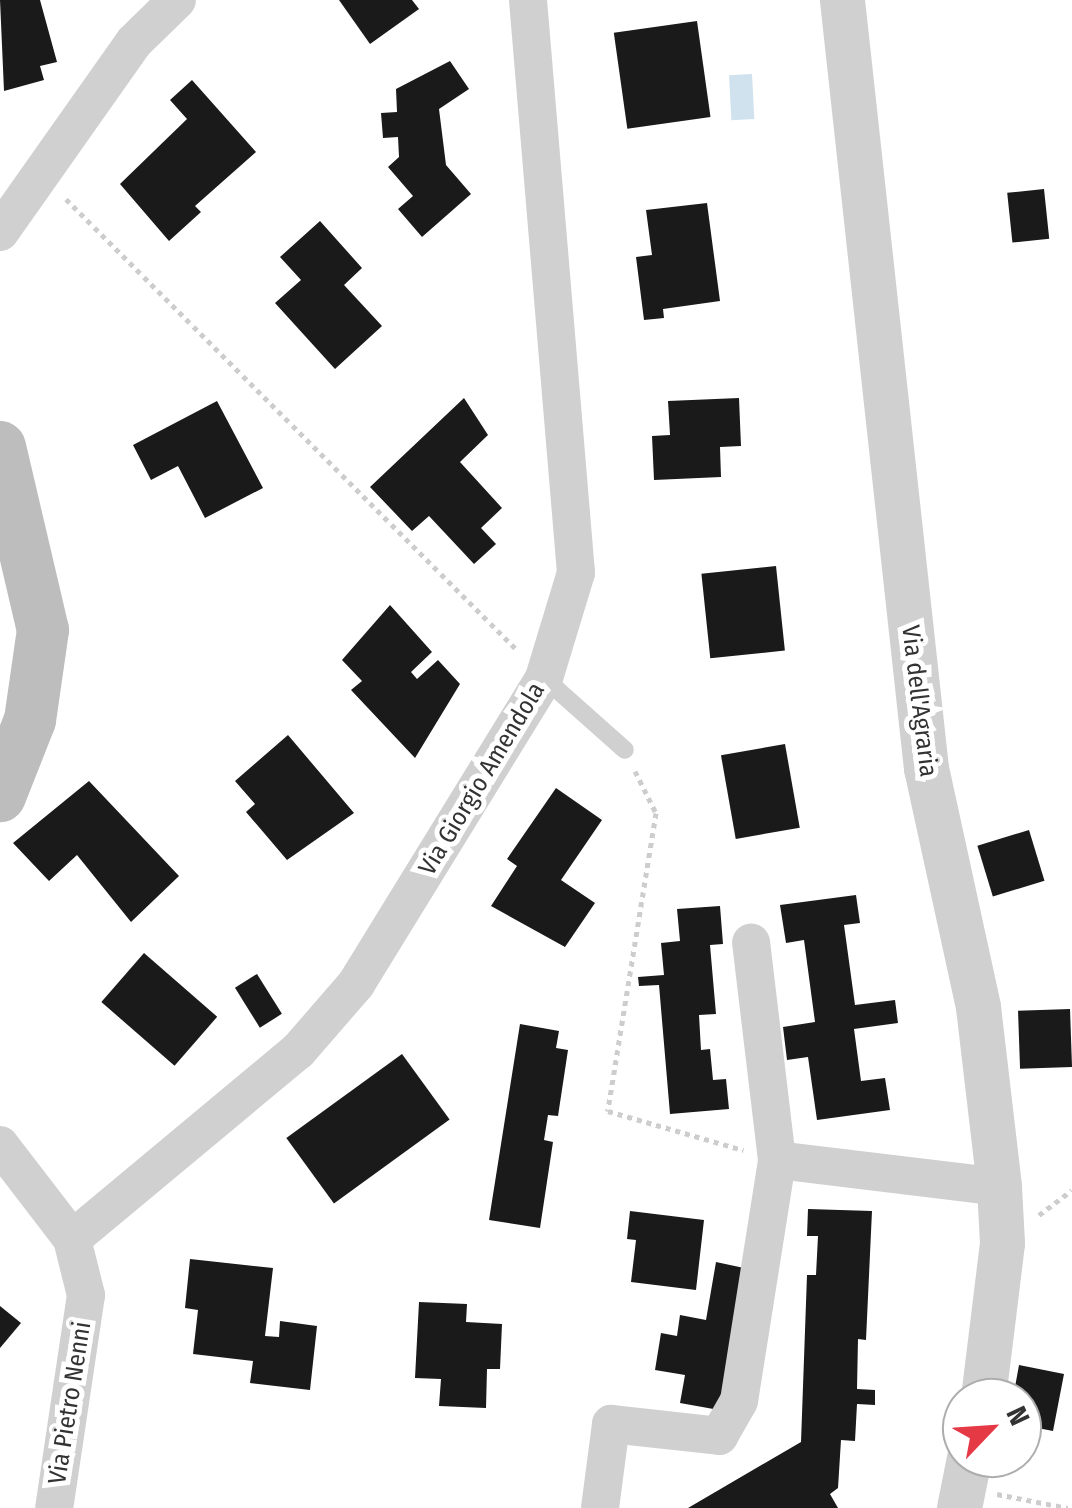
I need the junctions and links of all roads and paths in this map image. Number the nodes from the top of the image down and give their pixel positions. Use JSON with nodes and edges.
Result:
{"nodes":[{"id":1,"x":177,"y":0,"type":"edge"},
{"id":2,"x":528,"y":0,"type":"edge"},
{"id":3,"x":842,"y":0,"type":"edge"},
{"id":4,"x":42,"y":176,"type":"junction"},
{"id":5,"x":0,"y":232,"type":"edge"},
{"id":6,"x":0,"y":447,"type":"edge"},
{"id":7,"x":544,"y":678,"type":"junction"},
{"id":8,"x":625,"y":750,"type":"joint"},
{"id":9,"x":0,"y":796,"type":"edge"},
{"id":10,"x":751,"y":942,"type":"dead end"},
{"id":11,"x":0,"y":1145,"type":"edge"},
{"id":12,"x":776,"y":1160,"type":"junction"},
{"id":13,"x":999,"y":1187,"type":"junction"},
{"id":14,"x":72,"y":1239,"type":"junction"},
{"id":15,"x":985,"y":1378,"type":"edge"},
{"id":16,"x":963,"y":1485,"type":"edge"},
{"id":17,"x":54,"y":1508,"type":"edge"},
{"id":18,"x":600,"y":1508,"type":"edge"},
{"id":19,"x":1068,"y":1508,"type":"edge"}],
"edges":[{"from":1,"to":4,"type":"street"},
{"from":2,"to":7,"type":"street","name":"Via Giorgio Amendola"},
{"from":3,"to":13,"type":"street","name":"Via dell'Agraria"},
{"from":4,"to":5,"type":"street"},
{"from":4,"to":7,"type":"path"},
{"from":6,"to":9,"type":"main road"},
{"from":7,"to":8,"type":"lane"},
{"from":7,"to":14,"type":"street","name":"Via Giorgio Amendola"},
{"from":8,"to":12,"type":"path"},
{"from":10,"to":12,"type":"street"},
{"from":11,"to":14,"type":"street","name":"Via Pietro Nenni"},
{"from":12,"to":13,"type":"street"},
{"from":12,"to":18,"type":"street"},
{"from":13,"to":15,"type":"street","name":"Via dell'Agraria"},
{"from":14,"to":17,"type":"street","name":"Via Pietro Nenni"},
{"from":16,"to":19,"type":"path"}]}
